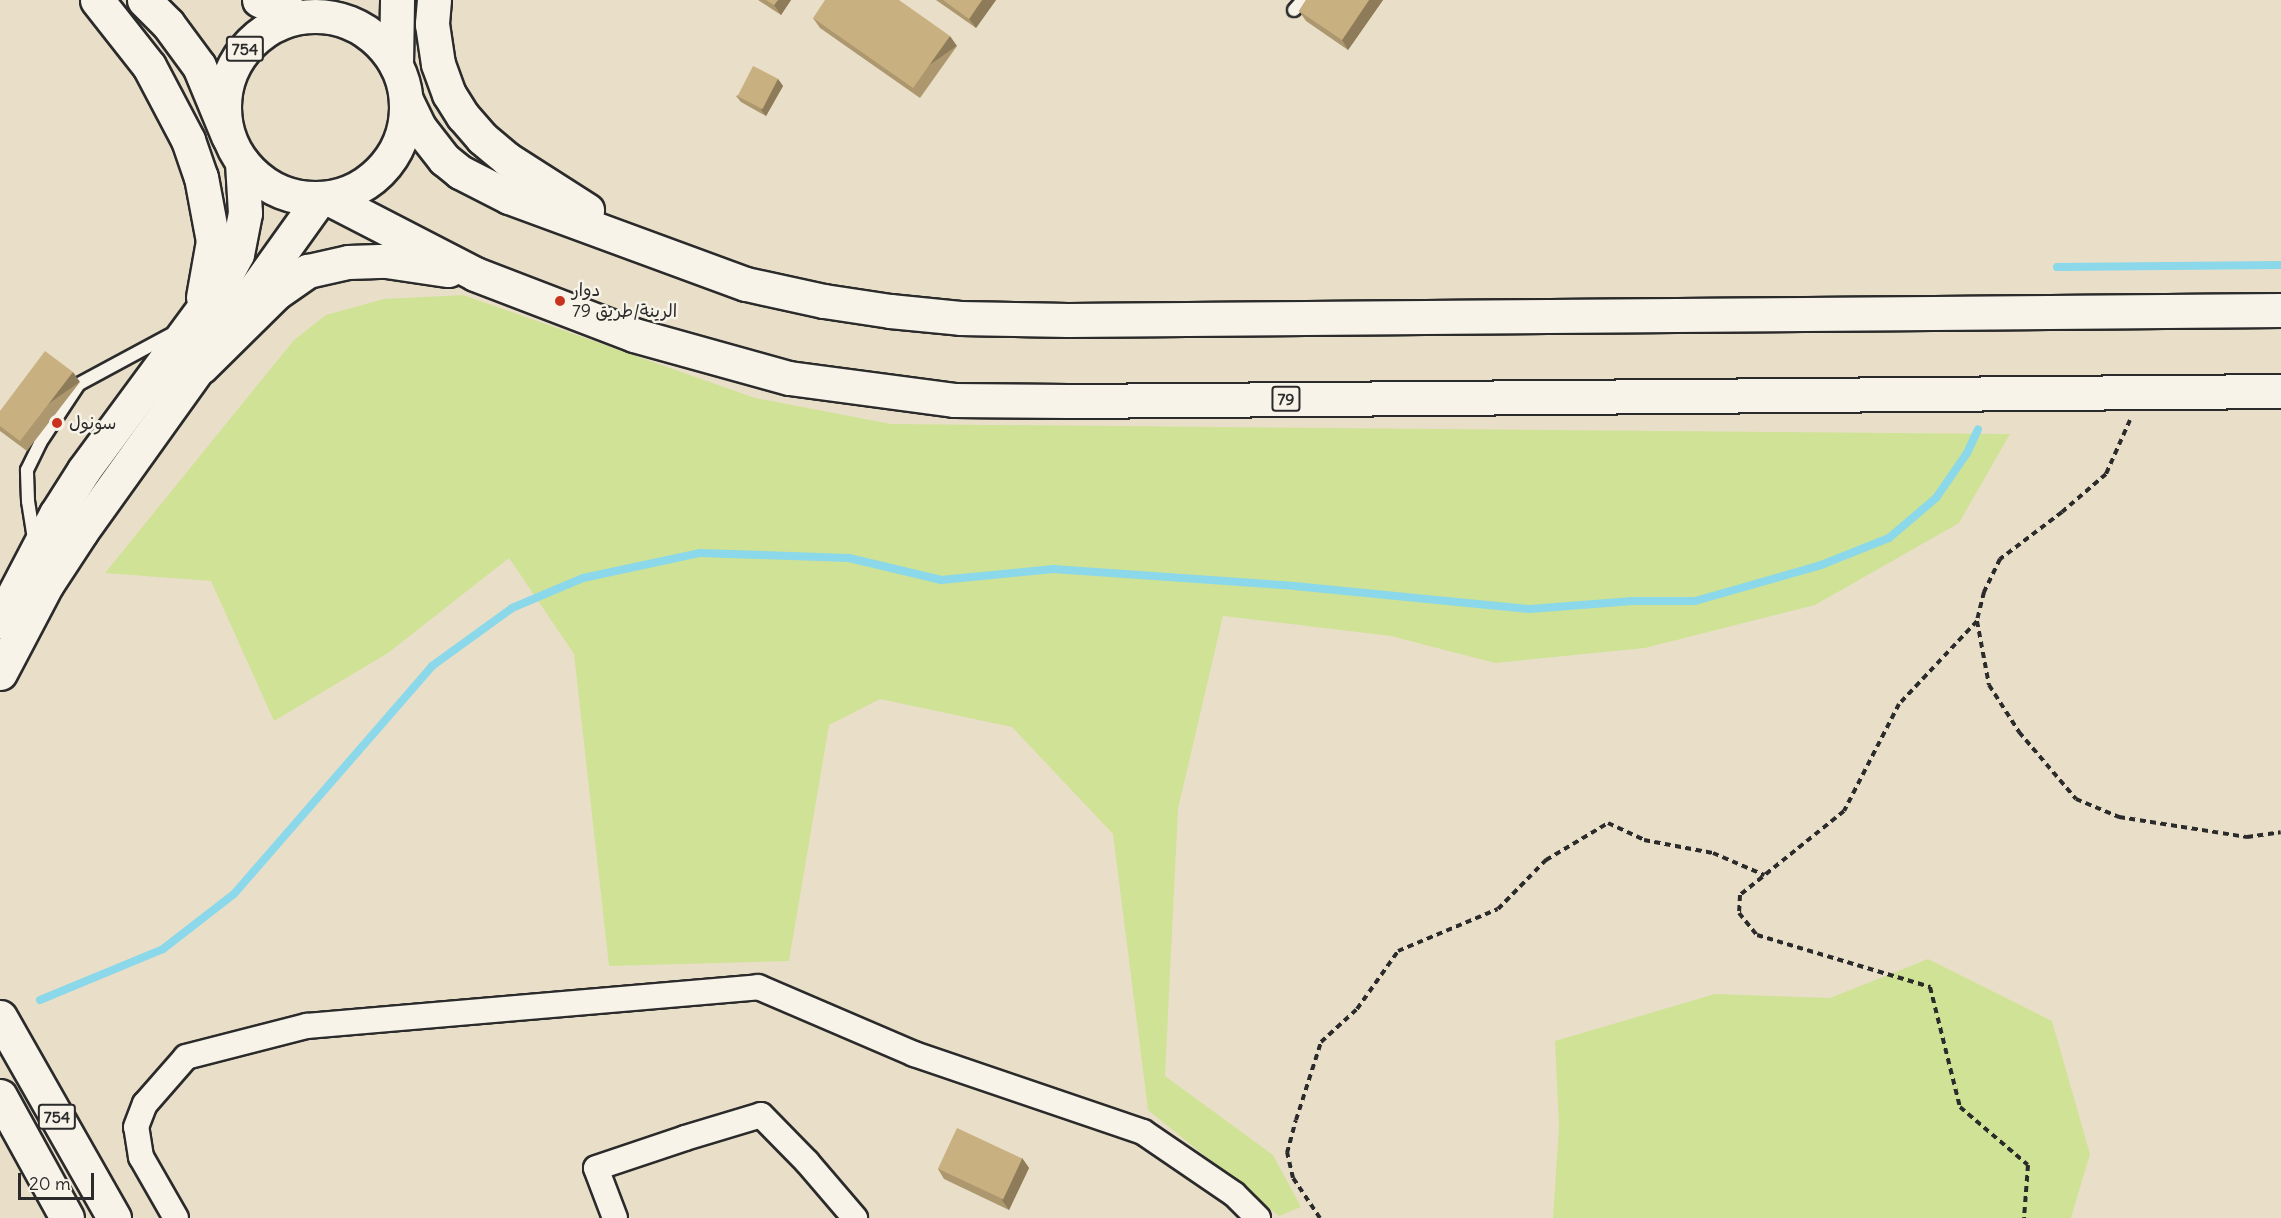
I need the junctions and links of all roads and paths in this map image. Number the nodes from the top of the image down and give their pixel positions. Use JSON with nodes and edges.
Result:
{"nodes":[{"id":1,"x":98,"y":0,"type":"edge"},
{"id":2,"x":144,"y":0,"type":"edge"},
{"id":3,"x":260,"y":0,"type":"edge"},
{"id":4,"x":397,"y":0,"type":"edge"},
{"id":5,"x":434,"y":0,"type":"edge"},
{"id":6,"x":1303,"y":0,"type":"edge"},
{"id":7,"x":1294,"y":10,"type":"dead end"},
{"id":8,"x":316,"y":11,"type":"edge"},
{"id":9,"x":396,"y":66,"type":"junction"},
{"id":10,"x":406,"y":100,"type":"junction"},
{"id":11,"x":235,"y":149,"type":"junction"},
{"id":12,"x":324,"y":198,"type":"junction"},
{"id":13,"x":639,"y":244,"type":"junction"},
{"id":14,"x":475,"y":274,"type":"junction"},
{"id":15,"x":2281,"y":310,"type":"edge"},
{"id":16,"x":196,"y":317,"type":"junction"},
{"id":17,"x":201,"y":366,"type":"junction"},
{"id":18,"x":2281,"y":391,"type":"edge"},
{"id":19,"x":2142,"y":392,"type":"junction"},
{"id":20,"x":36,"y":550,"type":"junction"},
{"id":21,"x":0,"y":621,"type":"edge"},
{"id":22,"x":1977,"y":621,"type":"junction"},
{"id":23,"x":0,"y":673,"type":"edge"},
{"id":24,"x":2281,"y":832,"type":"edge"},
{"id":25,"x":1764,"y":875,"type":"junction"},
{"id":26,"x":0,"y":1017,"type":"edge"},
{"id":27,"x":0,"y":1096,"type":"edge"},
{"id":28,"x":67,"y":1218,"type":"edge"},
{"id":29,"x":114,"y":1218,"type":"edge"},
{"id":30,"x":176,"y":1218,"type":"edge"},
{"id":31,"x":615,"y":1218,"type":"edge"},
{"id":32,"x":855,"y":1218,"type":"edge"},
{"id":33,"x":1258,"y":1218,"type":"edge"},
{"id":34,"x":1320,"y":1218,"type":"edge"},
{"id":35,"x":2024,"y":1218,"type":"edge"}],
"edges":[{"from":1,"to":16,"type":"main road"},
{"from":2,"to":11,"type":"main road"},
{"from":3,"to":8,"type":"main road"},
{"from":4,"to":9,"type":"main road"},
{"from":5,"to":13,"type":"main road"},
{"from":6,"to":7,"type":"lane"},
{"from":8,"to":9,"type":"main road"},
{"from":8,"to":11,"type":"main road","number":"754"},
{"from":9,"to":10,"type":"main road"},
{"from":10,"to":12,"type":"main road"},
{"from":10,"to":13,"type":"main road"},
{"from":11,"to":12,"type":"main road"},
{"from":11,"to":16,"type":"main road","number":"754"},
{"from":12,"to":14,"type":"main road","number":"79"},
{"from":12,"to":17,"type":"main road"},
{"from":13,"to":15,"type":"main road"},
{"from":14,"to":17,"type":"main road"},
{"from":14,"to":19,"type":"main road","number":"79"},
{"from":16,"to":20,"type":"main road","number":"754"},
{"from":16,"to":20,"type":"lane"},
{"from":17,"to":23,"type":"main road"},
{"from":18,"to":19,"type":"main road","number":"79"},
{"from":19,"to":22,"type":"path"},
{"from":20,"to":21,"type":"main road","number":"754"},
{"from":22,"to":24,"type":"path"},
{"from":22,"to":25,"type":"path"},
{"from":25,"to":34,"type":"path"},
{"from":25,"to":35,"type":"path"},
{"from":26,"to":29,"type":"main road","number":"754"},
{"from":27,"to":28,"type":"main road","number":"754"},
{"from":30,"to":33,"type":"street"},
{"from":31,"to":32,"type":"street"}]}
